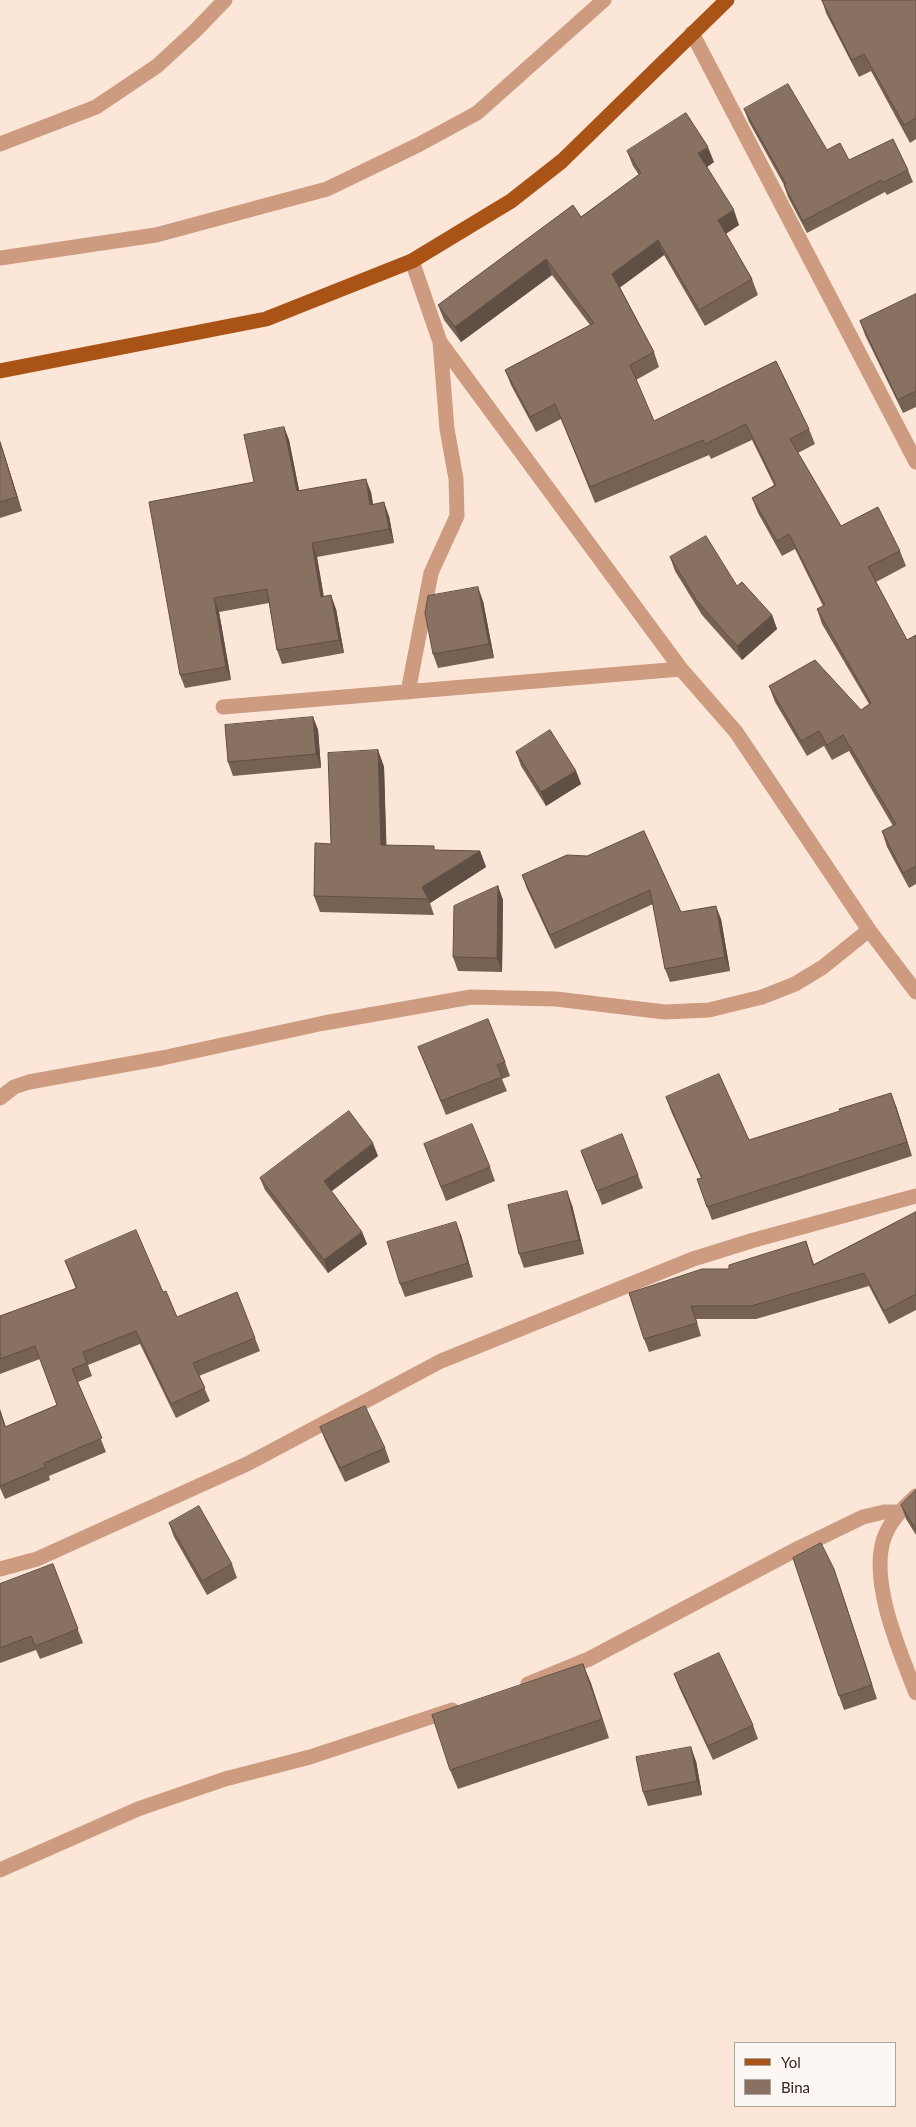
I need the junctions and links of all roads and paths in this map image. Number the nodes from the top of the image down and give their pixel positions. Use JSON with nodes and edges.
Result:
{"nodes":[{"id":1,"x":225,"y":0,"type":"edge"},
{"id":2,"x":604,"y":0,"type":"edge"},
{"id":3,"x":727,"y":0,"type":"edge"},
{"id":4,"x":692,"y":33,"type":"junction"},
{"id":5,"x":0,"y":144,"type":"edge"},
{"id":6,"x":0,"y":258,"type":"edge"},
{"id":7,"x":412,"y":261,"type":"junction"},
{"id":8,"x":440,"y":342,"type":"junction"},
{"id":9,"x":0,"y":371,"type":"edge"},
{"id":10,"x":916,"y":462,"type":"edge"},
{"id":11,"x":681,"y":669,"type":"junction"},
{"id":12,"x":408,"y":692,"type":"junction"},
{"id":13,"x":223,"y":707,"type":"dead end"},
{"id":14,"x":869,"y":930,"type":"junction"},
{"id":15,"x":916,"y":992,"type":"edge"},
{"id":16,"x":0,"y":1098,"type":"edge"},
{"id":17,"x":916,"y":1196,"type":"edge"},
{"id":18,"x":916,"y":1496,"type":"edge"},
{"id":19,"x":899,"y":1512,"type":"junction"},
{"id":20,"x":0,"y":1569,"type":"edge"},
{"id":21,"x":517,"y":1689,"type":"edge"},
{"id":22,"x":916,"y":1693,"type":"edge"},
{"id":23,"x":465,"y":1706,"type":"edge"},
{"id":24,"x":0,"y":1870,"type":"edge"}],
"edges":[{"from":1,"to":5,"type":"street"},
{"from":2,"to":6,"type":"street"},
{"from":3,"to":4,"type":"main road"},
{"from":4,"to":7,"type":"main road"},
{"from":4,"to":10,"type":"street"},
{"from":7,"to":8,"type":"street"},
{"from":7,"to":9,"type":"main road"},
{"from":8,"to":11,"type":"street"},
{"from":8,"to":12,"type":"street"},
{"from":11,"to":12,"type":"street"},
{"from":11,"to":14,"type":"street"},
{"from":12,"to":13,"type":"street"},
{"from":14,"to":15,"type":"street"},
{"from":14,"to":16,"type":"street"},
{"from":17,"to":20,"type":"street"},
{"from":18,"to":19,"type":"street"},
{"from":19,"to":21,"type":"street"},
{"from":19,"to":22,"type":"street"},
{"from":23,"to":24,"type":"street"}]}
